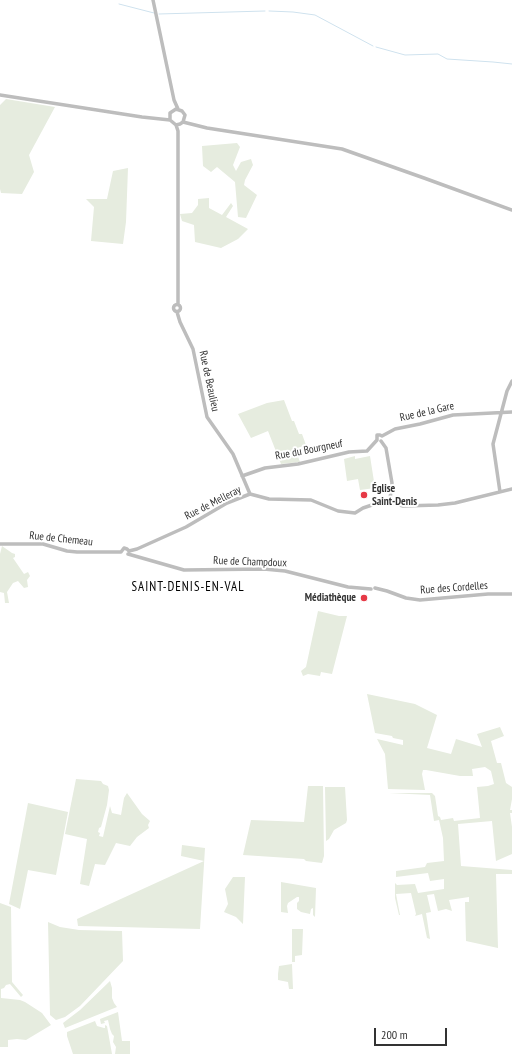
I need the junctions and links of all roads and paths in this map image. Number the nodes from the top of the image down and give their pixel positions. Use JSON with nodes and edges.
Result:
{"nodes":[{"id":1,"x":153,"y":0,"type":"edge"},
{"id":2,"x":0,"y":95,"type":"edge"},
{"id":3,"x":176,"y":110,"type":"junction"},
{"id":4,"x":170,"y":118,"type":"junction"},
{"id":5,"x":185,"y":118,"type":"junction"},
{"id":6,"x":180,"y":124,"type":"junction"},
{"id":7,"x":201,"y":126,"type":"junction"},
{"id":8,"x":512,"y":210,"type":"edge"},
{"id":9,"x":512,"y":381,"type":"edge"},
{"id":10,"x":512,"y":412,"type":"edge"},
{"id":11,"x":501,"y":413,"type":"junction"},
{"id":12,"x":380,"y":439,"type":"junction"},
{"id":13,"x":242,"y":476,"type":"junction"},
{"id":14,"x":512,"y":489,"type":"edge"},
{"id":15,"x":500,"y":492,"type":"junction"},
{"id":16,"x":250,"y":494,"type":"junction"},
{"id":17,"x":390,"y":499,"type":"junction"},
{"id":18,"x":0,"y":544,"type":"edge"},
{"id":19,"x":128,"y":552,"type":"junction"},
{"id":20,"x":373,"y":589,"type":"joint"},
{"id":21,"x":512,"y":594,"type":"edge"}],
"edges":[{"from":1,"to":3,"type":"street"},
{"from":2,"to":4,"type":"street"},
{"from":3,"to":4,"type":"street"},
{"from":3,"to":5,"type":"street"},
{"from":4,"to":6,"type":"street"},
{"from":5,"to":6,"type":"street"},
{"from":5,"to":7,"type":"street"},
{"from":6,"to":7,"type":"street"},
{"from":6,"to":13,"type":"street","name":"Rue de Beaulieu"},
{"from":7,"to":8,"type":"street"},
{"from":9,"to":11,"type":"street"},
{"from":10,"to":11,"type":"street","name":"Rue de la Gare"},
{"from":11,"to":12,"type":"street","name":"Rue de la Gare"},
{"from":11,"to":15,"type":"street"},
{"from":12,"to":13,"type":"street","name":"Rue du Bourgneuf"},
{"from":12,"to":17,"type":"street"},
{"from":13,"to":16,"type":"street","name":"Rue de Beaulieu"},
{"from":14,"to":15,"type":"street"},
{"from":15,"to":17,"type":"street"},
{"from":16,"to":17,"type":"street","name":"Rue de Melleray"},
{"from":16,"to":19,"type":"street","name":"Rue de Melleray"},
{"from":18,"to":19,"type":"street","name":"Rue de Chemeau"},
{"from":19,"to":20,"type":"street","name":"Rue de Champdoux"},
{"from":20,"to":21,"type":"street","name":"Rue des Cordelles"}]}
